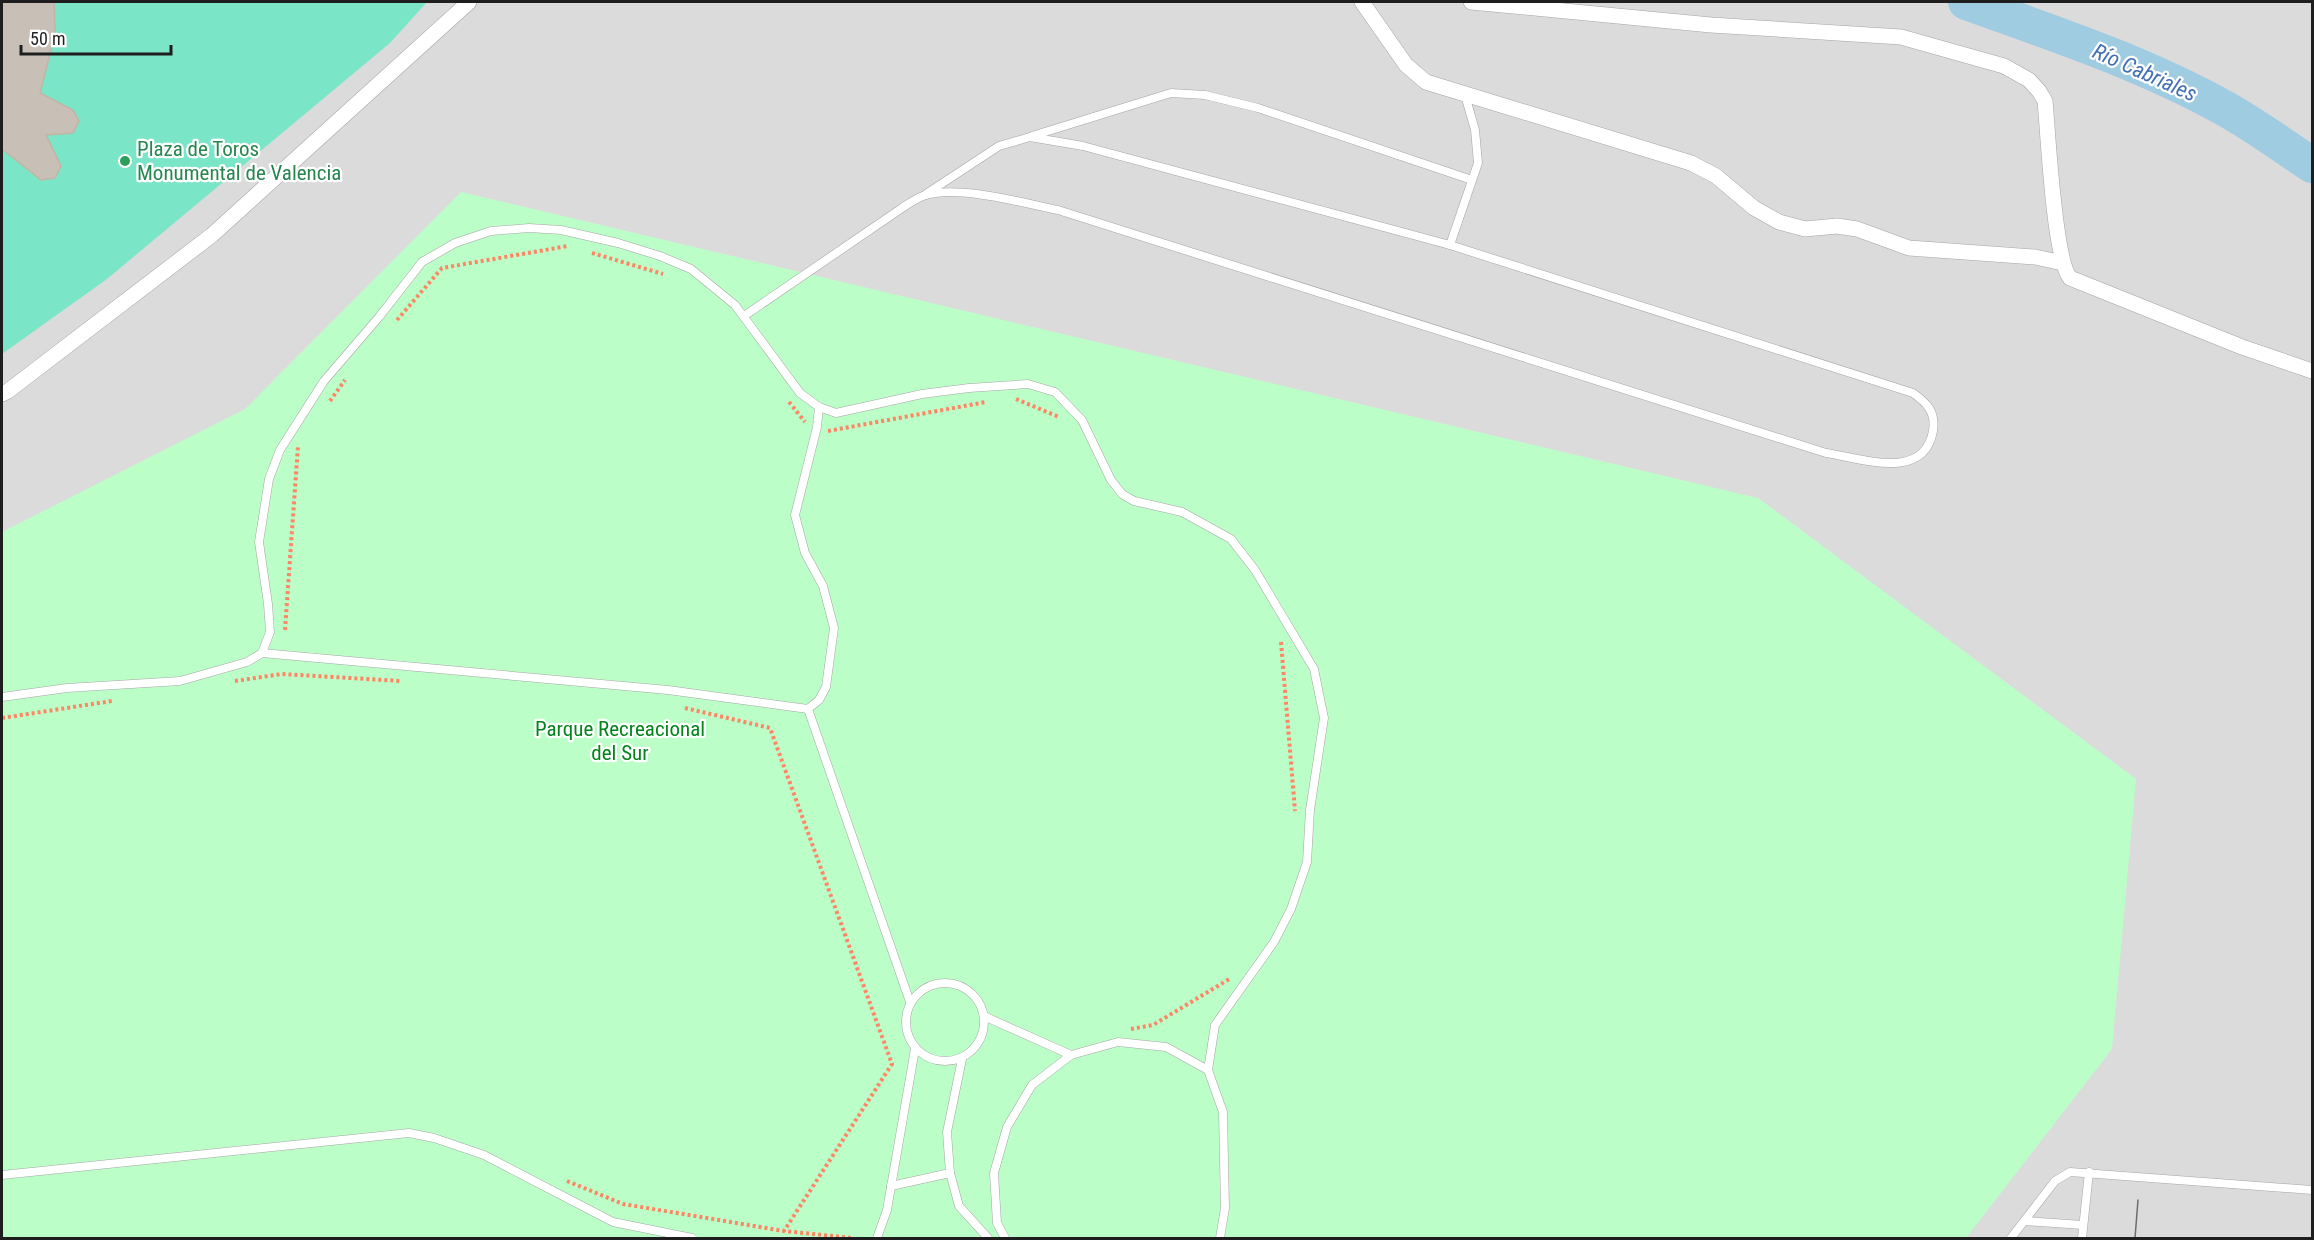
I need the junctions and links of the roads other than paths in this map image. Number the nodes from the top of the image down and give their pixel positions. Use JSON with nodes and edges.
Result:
{"nodes":[{"id":1,"x":469,"y":2,"type":"edge"},
{"id":2,"x":1362,"y":2,"type":"edge"},
{"id":3,"x":1471,"y":2,"type":"edge"},
{"id":4,"x":1465,"y":95,"type":"junction"},
{"id":5,"x":1030,"y":137,"type":"junction"},
{"id":6,"x":1472,"y":180,"type":"junction"},
{"id":7,"x":923,"y":196,"type":"junction"},
{"id":8,"x":1450,"y":245,"type":"junction"},
{"id":9,"x":2063,"y":263,"type":"junction"},
{"id":10,"x":744,"y":316,"type":"junction"},
{"id":11,"x":2313,"y":371,"type":"edge"},
{"id":12,"x":2,"y":394,"type":"edge"},
{"id":13,"x":819,"y":407,"type":"junction"},
{"id":14,"x":262,"y":653,"type":"junction"},
{"id":15,"x":2,"y":697,"type":"edge"},
{"id":16,"x":808,"y":709,"type":"junction"},
{"id":17,"x":910,"y":1002,"type":"junction"},
{"id":18,"x":986,"y":1017,"type":"junction"},
{"id":19,"x":915,"y":1050,"type":"junction"},
{"id":20,"x":1071,"y":1055,"type":"junction"},
{"id":21,"x":962,"y":1059,"type":"junction"},
{"id":22,"x":1209,"y":1070,"type":"junction"},
{"id":23,"x":2088,"y":1172,"type":"junction"},
{"id":24,"x":950,"y":1173,"type":"junction"},
{"id":25,"x":2,"y":1175,"type":"edge"},
{"id":26,"x":891,"y":1185,"type":"junction"},
{"id":27,"x":2313,"y":1190,"type":"edge"},
{"id":28,"x":2025,"y":1221,"type":"junction"},
{"id":29,"x":2084,"y":1225,"type":"junction"},
{"id":30,"x":988,"y":1238,"type":"edge"},
{"id":31,"x":692,"y":1239,"type":"edge"},
{"id":32,"x":877,"y":1239,"type":"edge"},
{"id":33,"x":1005,"y":1239,"type":"edge"},
{"id":34,"x":1220,"y":1239,"type":"edge"},
{"id":35,"x":2011,"y":1239,"type":"edge"},
{"id":36,"x":2082,"y":1239,"type":"edge"}],
"edges":[{"from":1,"to":12,"type":"street"},
{"from":2,"to":4,"type":"street"},
{"from":3,"to":9,"type":"street"},
{"from":4,"to":6,"type":"lane"},
{"from":4,"to":9,"type":"street"},
{"from":5,"to":6,"type":"lane"},
{"from":5,"to":7,"type":"lane"},
{"from":5,"to":8,"type":"lane"},
{"from":6,"to":8,"type":"lane"},
{"from":7,"to":8,"type":"lane"},
{"from":7,"to":10,"type":"lane"},
{"from":9,"to":11,"type":"street"},
{"from":10,"to":13,"type":"lane"},
{"from":10,"to":14,"type":"lane"},
{"from":13,"to":16,"type":"lane"},
{"from":13,"to":22,"type":"lane"},
{"from":14,"to":15,"type":"lane"},
{"from":14,"to":16,"type":"lane"},
{"from":16,"to":17,"type":"lane"},
{"from":17,"to":18,"type":"lane"},
{"from":17,"to":19,"type":"lane"},
{"from":18,"to":20,"type":"lane"},
{"from":18,"to":21,"type":"lane"},
{"from":19,"to":21,"type":"lane"},
{"from":19,"to":26,"type":"lane"},
{"from":20,"to":22,"type":"lane"},
{"from":20,"to":33,"type":"lane"},
{"from":21,"to":24,"type":"lane"},
{"from":22,"to":34,"type":"lane"},
{"from":23,"to":27,"type":"lane"},
{"from":23,"to":28,"type":"lane"},
{"from":23,"to":29,"type":"lane"},
{"from":24,"to":26,"type":"lane"},
{"from":24,"to":30,"type":"lane"},
{"from":25,"to":31,"type":"lane"},
{"from":26,"to":32,"type":"lane"},
{"from":28,"to":29,"type":"lane"},
{"from":28,"to":35,"type":"lane"},
{"from":29,"to":36,"type":"lane"}]}
